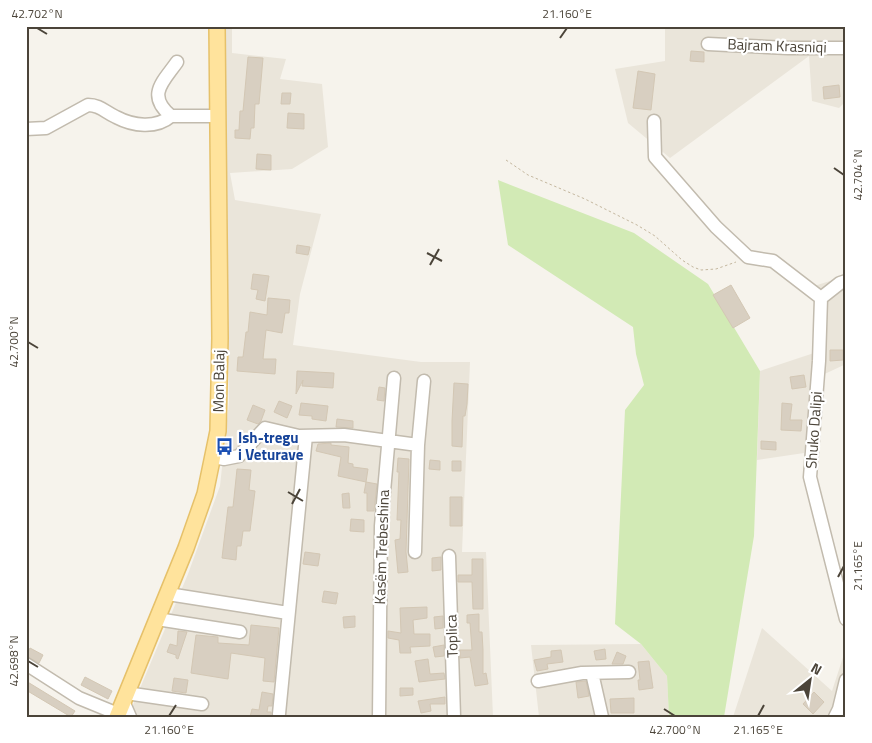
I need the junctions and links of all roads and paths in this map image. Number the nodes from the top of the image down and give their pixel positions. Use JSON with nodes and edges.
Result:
{"nodes":[{"id":1,"x":217,"y":26,"type":"edge"},
{"id":2,"x":708,"y":44,"type":"dead end"},
{"id":3,"x":846,"y":48,"type":"edge"},
{"id":4,"x":177,"y":62,"type":"dead end"},
{"id":5,"x":171,"y":116,"type":"junction"},
{"id":6,"x":217,"y":116,"type":"junction"},
{"id":7,"x":654,"y":121,"type":"dead end"},
{"id":8,"x":26,"y":129,"type":"edge"},
{"id":9,"x":506,"y":160,"type":"dead end"},
{"id":10,"x":748,"y":257,"type":"junction"},
{"id":11,"x":846,"y":281,"type":"edge"},
{"id":12,"x":821,"y":298,"type":"junction"},
{"id":13,"x":394,"y":378,"type":"dead end"},
{"id":14,"x":424,"y":381,"type":"dead end"},
{"id":15,"x":306,"y":436,"type":"junction"},
{"id":16,"x":388,"y":442,"type":"junction"},
{"id":17,"x":418,"y":445,"type":"junction"},
{"id":18,"x":214,"y":457,"type":"junction"},
{"id":19,"x":415,"y":552,"type":"dead end"},
{"id":20,"x":449,"y":556,"type":"dead end"},
{"id":21,"x":168,"y":594,"type":"junction"},
{"id":22,"x":288,"y":613,"type":"junction"},
{"id":23,"x":157,"y":619,"type":"junction"},
{"id":24,"x":846,"y":619,"type":"edge"},
{"id":25,"x":240,"y":632,"type":"dead end"},
{"id":26,"x":26,"y":664,"type":"edge"},
{"id":27,"x":629,"y":672,"type":"dead end"},
{"id":28,"x":592,"y":673,"type":"junction"},
{"id":29,"x":846,"y":680,"type":"edge"},
{"id":30,"x":538,"y":681,"type":"dead end"},
{"id":31,"x":202,"y":704,"type":"dead end"},
{"id":32,"x":123,"y":708,"type":"edge"},
{"id":33,"x":279,"y":714,"type":"dead end"},
{"id":34,"x":379,"y":717,"type":"edge"},
{"id":35,"x":454,"y":717,"type":"edge"},
{"id":36,"x":602,"y":717,"type":"edge"},
{"id":37,"x":835,"y":717,"type":"edge"}],
"edges":[{"from":1,"to":6,"type":"main road","name":"Mon Balaj"},
{"from":2,"to":3,"type":"street","name":"Bajram Krasniqi"},
{"from":4,"to":5,"type":"street"},
{"from":5,"to":6,"type":"street"},
{"from":5,"to":8,"type":"street"},
{"from":6,"to":18,"type":"main road","name":"Mon Balaj"},
{"from":7,"to":10,"type":"street"},
{"from":9,"to":10,"type":"path"},
{"from":10,"to":12,"type":"street"},
{"from":11,"to":12,"type":"street"},
{"from":12,"to":24,"type":"street","name":"Shuko Dalipi"},
{"from":13,"to":16,"type":"street","name":"Kasëm Trebeshina"},
{"from":14,"to":17,"type":"street"},
{"from":15,"to":16,"type":"street"},
{"from":15,"to":18,"type":"street"},
{"from":15,"to":22,"type":"street"},
{"from":16,"to":17,"type":"street"},
{"from":16,"to":34,"type":"street","name":"Kasëm Trebeshina"},
{"from":17,"to":19,"type":"street"},
{"from":18,"to":21,"type":"main road","name":"Mon Balaj"},
{"from":20,"to":35,"type":"street","name":"Toplica"},
{"from":21,"to":22,"type":"street"},
{"from":21,"to":23,"type":"main road","name":"Mon Balaj"},
{"from":22,"to":33,"type":"street"},
{"from":23,"to":25,"type":"street"},
{"from":23,"to":32,"type":"main road","name":"Mon Balaj"},
{"from":26,"to":32,"type":"street"},
{"from":27,"to":28,"type":"street"},
{"from":28,"to":30,"type":"street"},
{"from":28,"to":36,"type":"street"},
{"from":29,"to":37,"type":"street"},
{"from":31,"to":32,"type":"street"}]}
